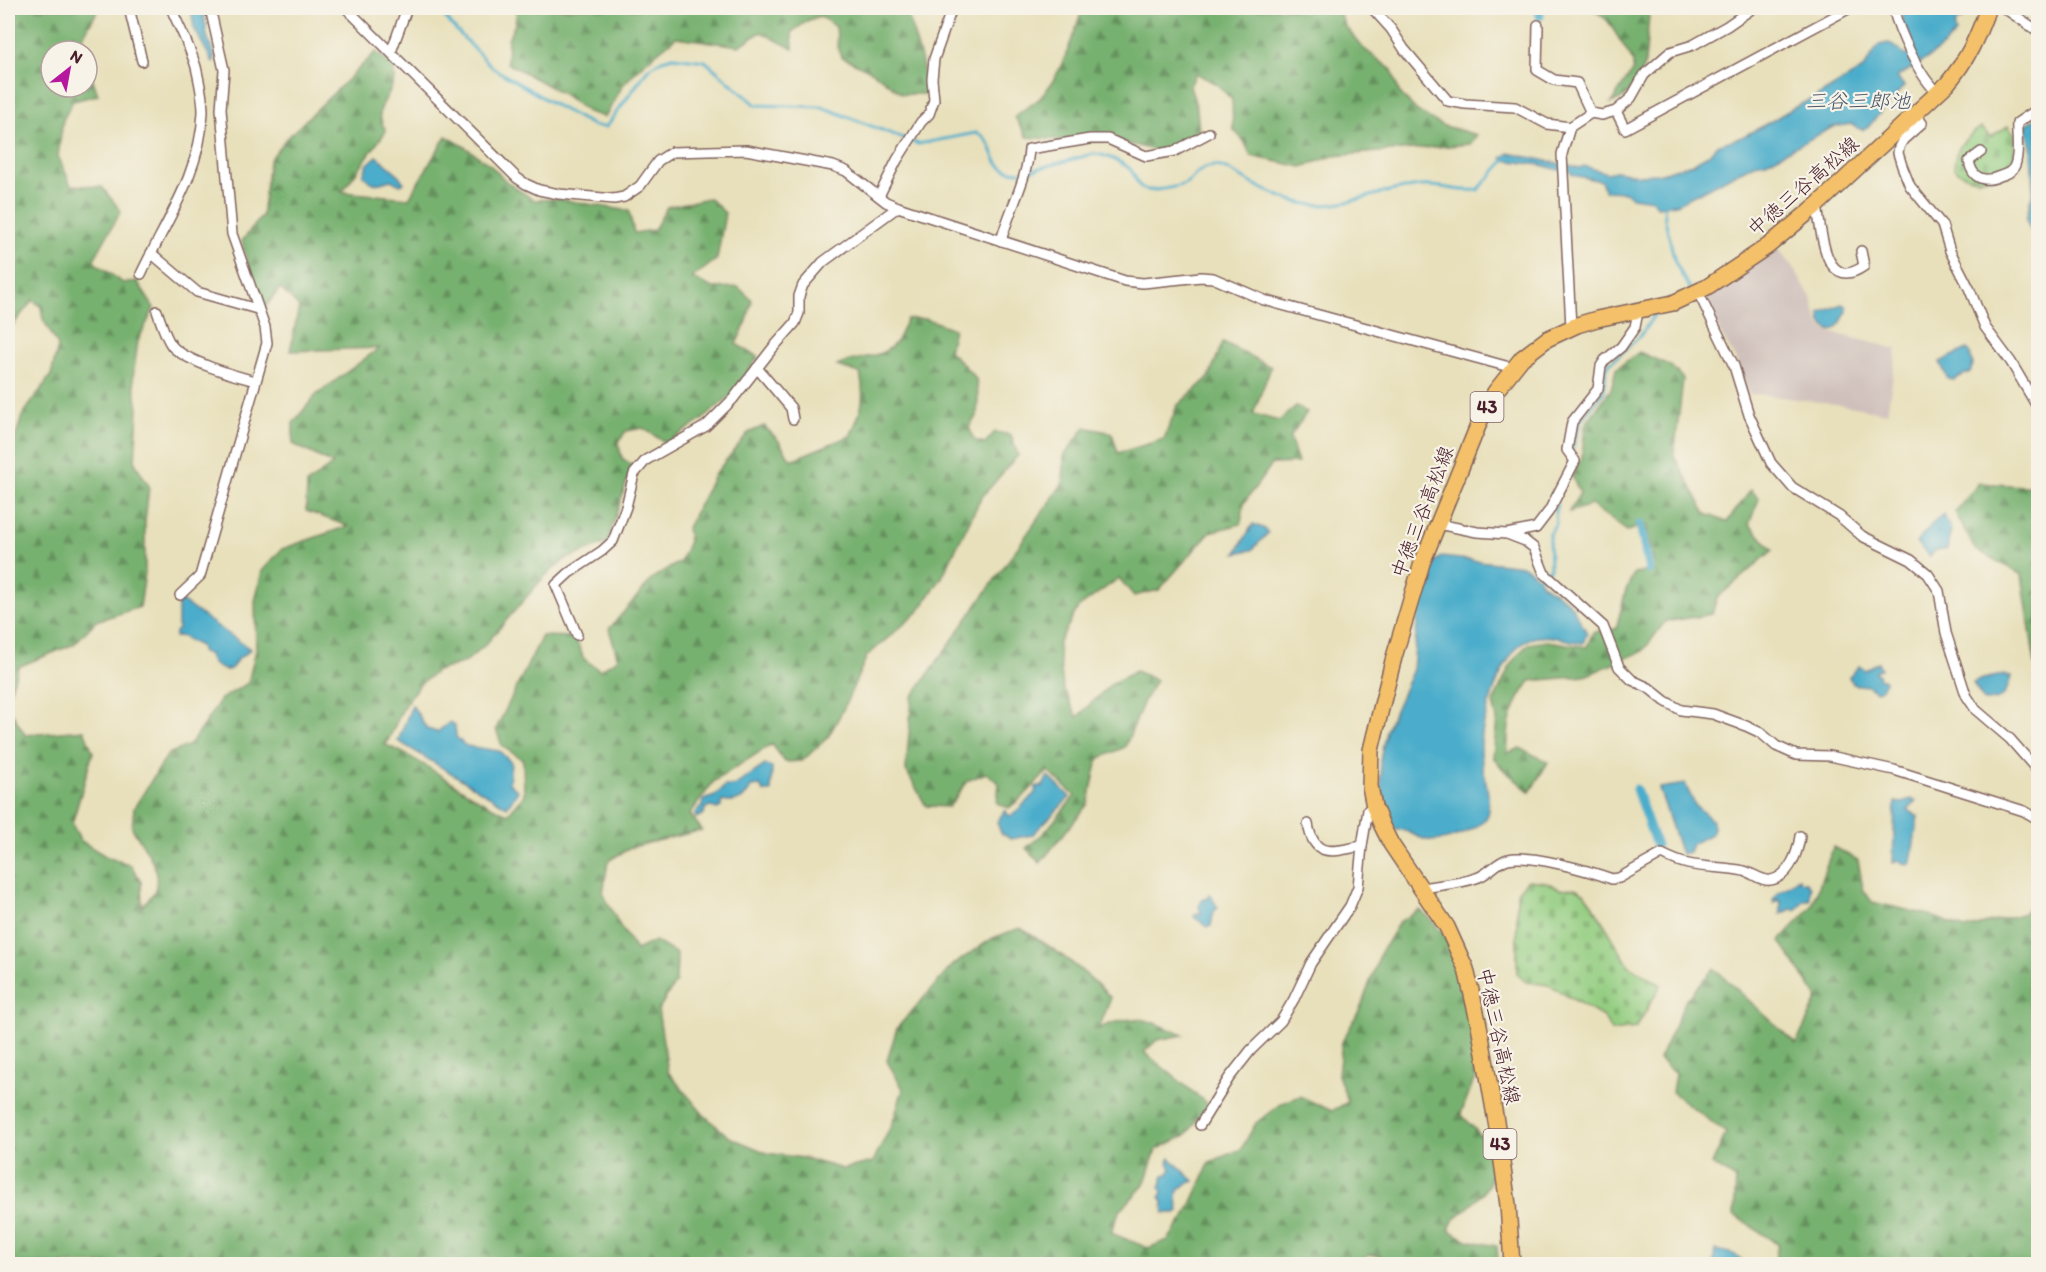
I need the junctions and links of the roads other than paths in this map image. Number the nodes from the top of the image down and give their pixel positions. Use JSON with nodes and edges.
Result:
{"nodes":[{"id":1,"x":129,"y":8,"type":"edge"},
{"id":2,"x":171,"y":8,"type":"edge"},
{"id":3,"x":210,"y":8,"type":"edge"},
{"id":4,"x":346,"y":8,"type":"edge"},
{"id":5,"x":407,"y":8,"type":"edge"},
{"id":6,"x":952,"y":8,"type":"edge"},
{"id":7,"x":1372,"y":8,"type":"edge"},
{"id":8,"x":1754,"y":8,"type":"edge"},
{"id":9,"x":1850,"y":8,"type":"edge"},
{"id":10,"x":1893,"y":8,"type":"edge"},
{"id":11,"x":1988,"y":8,"type":"edge"},
{"id":12,"x":2004,"y":8,"type":"edge"},
{"id":13,"x":1538,"y":25,"type":"dead end"},
{"id":14,"x":2038,"y":31,"type":"edge"},
{"id":15,"x":391,"y":52,"type":"junction"},
{"id":16,"x":142,"y":61,"type":"dead end"},
{"id":17,"x":1938,"y":93,"type":"junction"},
{"id":18,"x":221,"y":109,"type":"junction"},
{"id":19,"x":2038,"y":109,"type":"edge"},
{"id":20,"x":203,"y":111,"type":"junction"},
{"id":21,"x":1616,"y":111,"type":"junction"},
{"id":22,"x":1591,"y":113,"type":"junction"},
{"id":23,"x":1915,"y":114,"type":"junction"},
{"id":24,"x":1570,"y":127,"type":"junction"},
{"id":25,"x":1209,"y":133,"type":"dead end"},
{"id":26,"x":1981,"y":152,"type":"dead end"},
{"id":27,"x":879,"y":196,"type":"junction"},
{"id":28,"x":1817,"y":205,"type":"junction"},
{"id":29,"x":898,"y":207,"type":"junction"},
{"id":30,"x":1001,"y":241,"type":"junction"},
{"id":31,"x":1861,"y":251,"type":"dead end"},
{"id":32,"x":151,"y":253,"type":"junction"},
{"id":33,"x":141,"y":274,"type":"dead end"},
{"id":34,"x":1698,"y":292,"type":"junction"},
{"id":35,"x":257,"y":309,"type":"junction"},
{"id":36,"x":157,"y":311,"type":"dead end"},
{"id":37,"x":1638,"y":312,"type":"junction"},
{"id":38,"x":1571,"y":327,"type":"junction"},
{"id":39,"x":757,"y":368,"type":"junction"},
{"id":40,"x":1513,"y":368,"type":"junction"},
{"id":41,"x":255,"y":381,"type":"junction"},
{"id":42,"x":2038,"y":408,"type":"edge"},
{"id":43,"x":793,"y":419,"type":"dead end"},
{"id":44,"x":1438,"y":524,"type":"junction"},
{"id":45,"x":1507,"y":534,"type":"junction"},
{"id":46,"x":180,"y":595,"type":"dead end"},
{"id":47,"x":577,"y":636,"type":"dead end"},
{"id":48,"x":2038,"y":771,"type":"edge"},
{"id":49,"x":1374,"y":807,"type":"junction"},
{"id":50,"x":2038,"y":819,"type":"edge"},
{"id":51,"x":1308,"y":824,"type":"dead end"},
{"id":52,"x":1800,"y":836,"type":"dead end"},
{"id":53,"x":1362,"y":846,"type":"junction"},
{"id":54,"x":1421,"y":888,"type":"junction"},
{"id":55,"x":1200,"y":1125,"type":"dead end"},
{"id":56,"x":1512,"y":1264,"type":"edge"}],
"edges":[{"from":1,"to":16,"type":"street"},
{"from":2,"to":20,"type":"street"},
{"from":3,"to":18,"type":"street"},
{"from":4,"to":15,"type":"street"},
{"from":5,"to":15,"type":"street"},
{"from":6,"to":27,"type":"street"},
{"from":7,"to":24,"type":"street"},
{"from":8,"to":21,"type":"street"},
{"from":9,"to":21,"type":"street"},
{"from":10,"to":17,"type":"street"},
{"from":11,"to":17,"type":"main road","name":"中徳三谷高松線","number":"43"},
{"from":12,"to":14,"type":"street"},
{"from":13,"to":22,"type":"street"},
{"from":15,"to":27,"type":"street"},
{"from":17,"to":23,"type":"main road","name":"中徳三谷高松線","number":"43"},
{"from":18,"to":20,"type":"street"},
{"from":18,"to":35,"type":"street"},
{"from":19,"to":26,"type":"street"},
{"from":20,"to":32,"type":"street"},
{"from":21,"to":22,"type":"street"},
{"from":22,"to":24,"type":"street"},
{"from":23,"to":28,"type":"main road","name":"中徳三谷高松線","number":"43"},
{"from":23,"to":42,"type":"street"},
{"from":24,"to":38,"type":"street"},
{"from":25,"to":30,"type":"street"},
{"from":27,"to":29,"type":"street"},
{"from":28,"to":31,"type":"street"},
{"from":28,"to":34,"type":"main road","name":"中徳三谷高松線","number":"43"},
{"from":29,"to":30,"type":"street"},
{"from":29,"to":39,"type":"street"},
{"from":30,"to":40,"type":"street"},
{"from":32,"to":33,"type":"street"},
{"from":32,"to":35,"type":"street"},
{"from":34,"to":37,"type":"main road","name":"中徳三谷高松線","number":"43"},
{"from":34,"to":48,"type":"street"},
{"from":35,"to":41,"type":"street"},
{"from":36,"to":41,"type":"street"},
{"from":37,"to":38,"type":"main road","name":"中徳三谷高松線","number":"43"},
{"from":37,"to":45,"type":"street"},
{"from":38,"to":40,"type":"main road","name":"中徳三谷高松線","number":"43"},
{"from":39,"to":43,"type":"street"},
{"from":39,"to":47,"type":"street"},
{"from":40,"to":44,"type":"main road","name":"中徳三谷高松線","number":"43"},
{"from":41,"to":46,"type":"street"},
{"from":44,"to":45,"type":"street"},
{"from":44,"to":49,"type":"main road","name":"中徳三谷高松線","number":"43"},
{"from":45,"to":50,"type":"street"},
{"from":49,"to":53,"type":"street"},
{"from":49,"to":54,"type":"main road","name":"中徳三谷高松線","number":"43"},
{"from":51,"to":53,"type":"street"},
{"from":52,"to":54,"type":"street"},
{"from":53,"to":55,"type":"street"},
{"from":54,"to":56,"type":"main road","name":"中徳三谷高松線","number":"43"}]}
